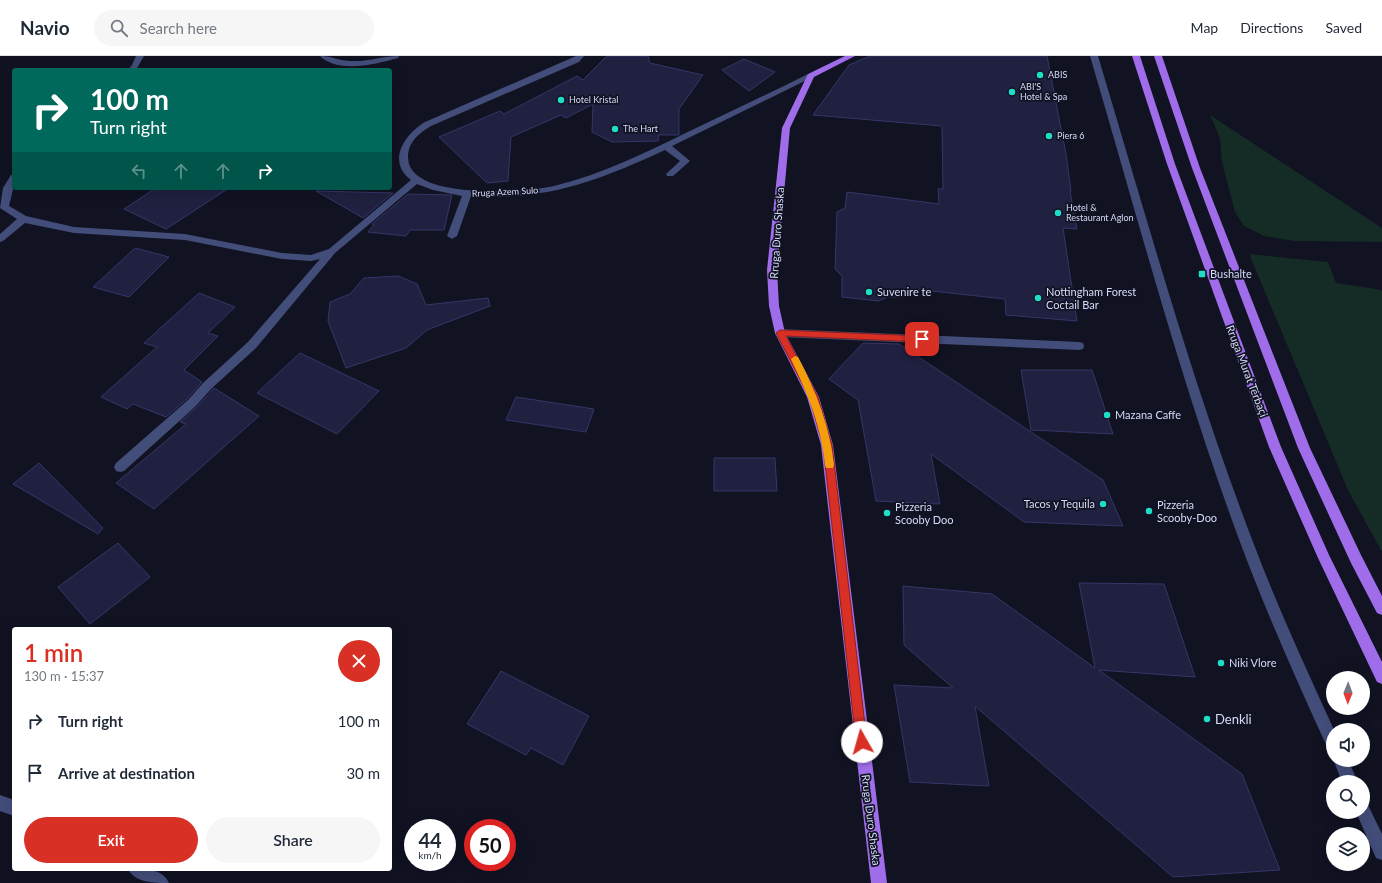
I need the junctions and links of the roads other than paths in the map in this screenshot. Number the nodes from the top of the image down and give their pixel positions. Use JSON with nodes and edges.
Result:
{"nodes":[{"id":1,"x":140,"y":56,"type":"edge"},
{"id":2,"x":324,"y":56,"type":"edge"},
{"id":3,"x":395,"y":56,"type":"edge"},
{"id":4,"x":580,"y":56,"type":"edge"},
{"id":5,"x":851,"y":56,"type":"edge"},
{"id":6,"x":1094,"y":56,"type":"edge"},
{"id":7,"x":1136,"y":56,"type":"edge"},
{"id":8,"x":1158,"y":56,"type":"edge"},
{"id":9,"x":134,"y":68,"type":"edge"},
{"id":10,"x":811,"y":76,"type":"junction"},
{"id":11,"x":666,"y":146,"type":"junction"},
{"id":12,"x":670,"y":174,"type":"dead end"},
{"id":13,"x":416,"y":180,"type":"junction"},
{"id":14,"x":12,"y":181,"type":"edge"},
{"id":15,"x":467,"y":194,"type":"junction"},
{"id":16,"x":23,"y":219,"type":"junction"},
{"id":17,"x":452,"y":236,"type":"dead end"},
{"id":18,"x":0,"y":239,"type":"edge"},
{"id":19,"x":332,"y":251,"type":"junction"},
{"id":20,"x":780,"y":333,"type":"junction"},
{"id":21,"x":1079,"y":346,"type":"dead end"},
{"id":22,"x":120,"y":466,"type":"dead end"},
{"id":23,"x":1382,"y":609,"type":"edge"},
{"id":24,"x":1382,"y":677,"type":"edge"},
{"id":25,"x":1326,"y":728,"type":"edge"},
{"id":26,"x":0,"y":803,"type":"edge"},
{"id":27,"x":12,"y":807,"type":"edge"},
{"id":28,"x":1367,"y":819,"type":"edge"},
{"id":29,"x":1382,"y":852,"type":"edge"},
{"id":30,"x":140,"y":871,"type":"edge"},
{"id":31,"x":161,"y":883,"type":"edge"},
{"id":32,"x":879,"y":883,"type":"edge"}],
"edges":[{"from":1,"to":9,"type":"street"},
{"from":2,"to":3,"type":"street"},
{"from":4,"to":13,"type":"street","name":"Rruga Azem Sulo"},
{"from":5,"to":10,"type":"main road"},
{"from":6,"to":25,"type":"street"},
{"from":7,"to":24,"type":"main road","name":"Rruga Murat Tërbaçi"},
{"from":8,"to":23,"type":"main road"},
{"from":10,"to":11,"type":"street","name":"Rruga Azem Sulo"},
{"from":10,"to":20,"type":"main road","name":"Rruga Duro Shaska"},
{"from":11,"to":12,"type":"street"},
{"from":11,"to":15,"type":"street","name":"Rruga Azem Sulo"},
{"from":13,"to":15,"type":"street","name":"Rruga Azem Sulo"},
{"from":13,"to":19,"type":"street"},
{"from":14,"to":16,"type":"street"},
{"from":15,"to":17,"type":"street"},
{"from":16,"to":18,"type":"street"},
{"from":16,"to":19,"type":"street"},
{"from":19,"to":22,"type":"street"},
{"from":20,"to":21,"type":"street"},
{"from":20,"to":32,"type":"main road","name":"Rruga Duro Shaska"},
{"from":26,"to":27,"type":"street"},
{"from":28,"to":29,"type":"street"},
{"from":30,"to":31,"type":"street"}]}
